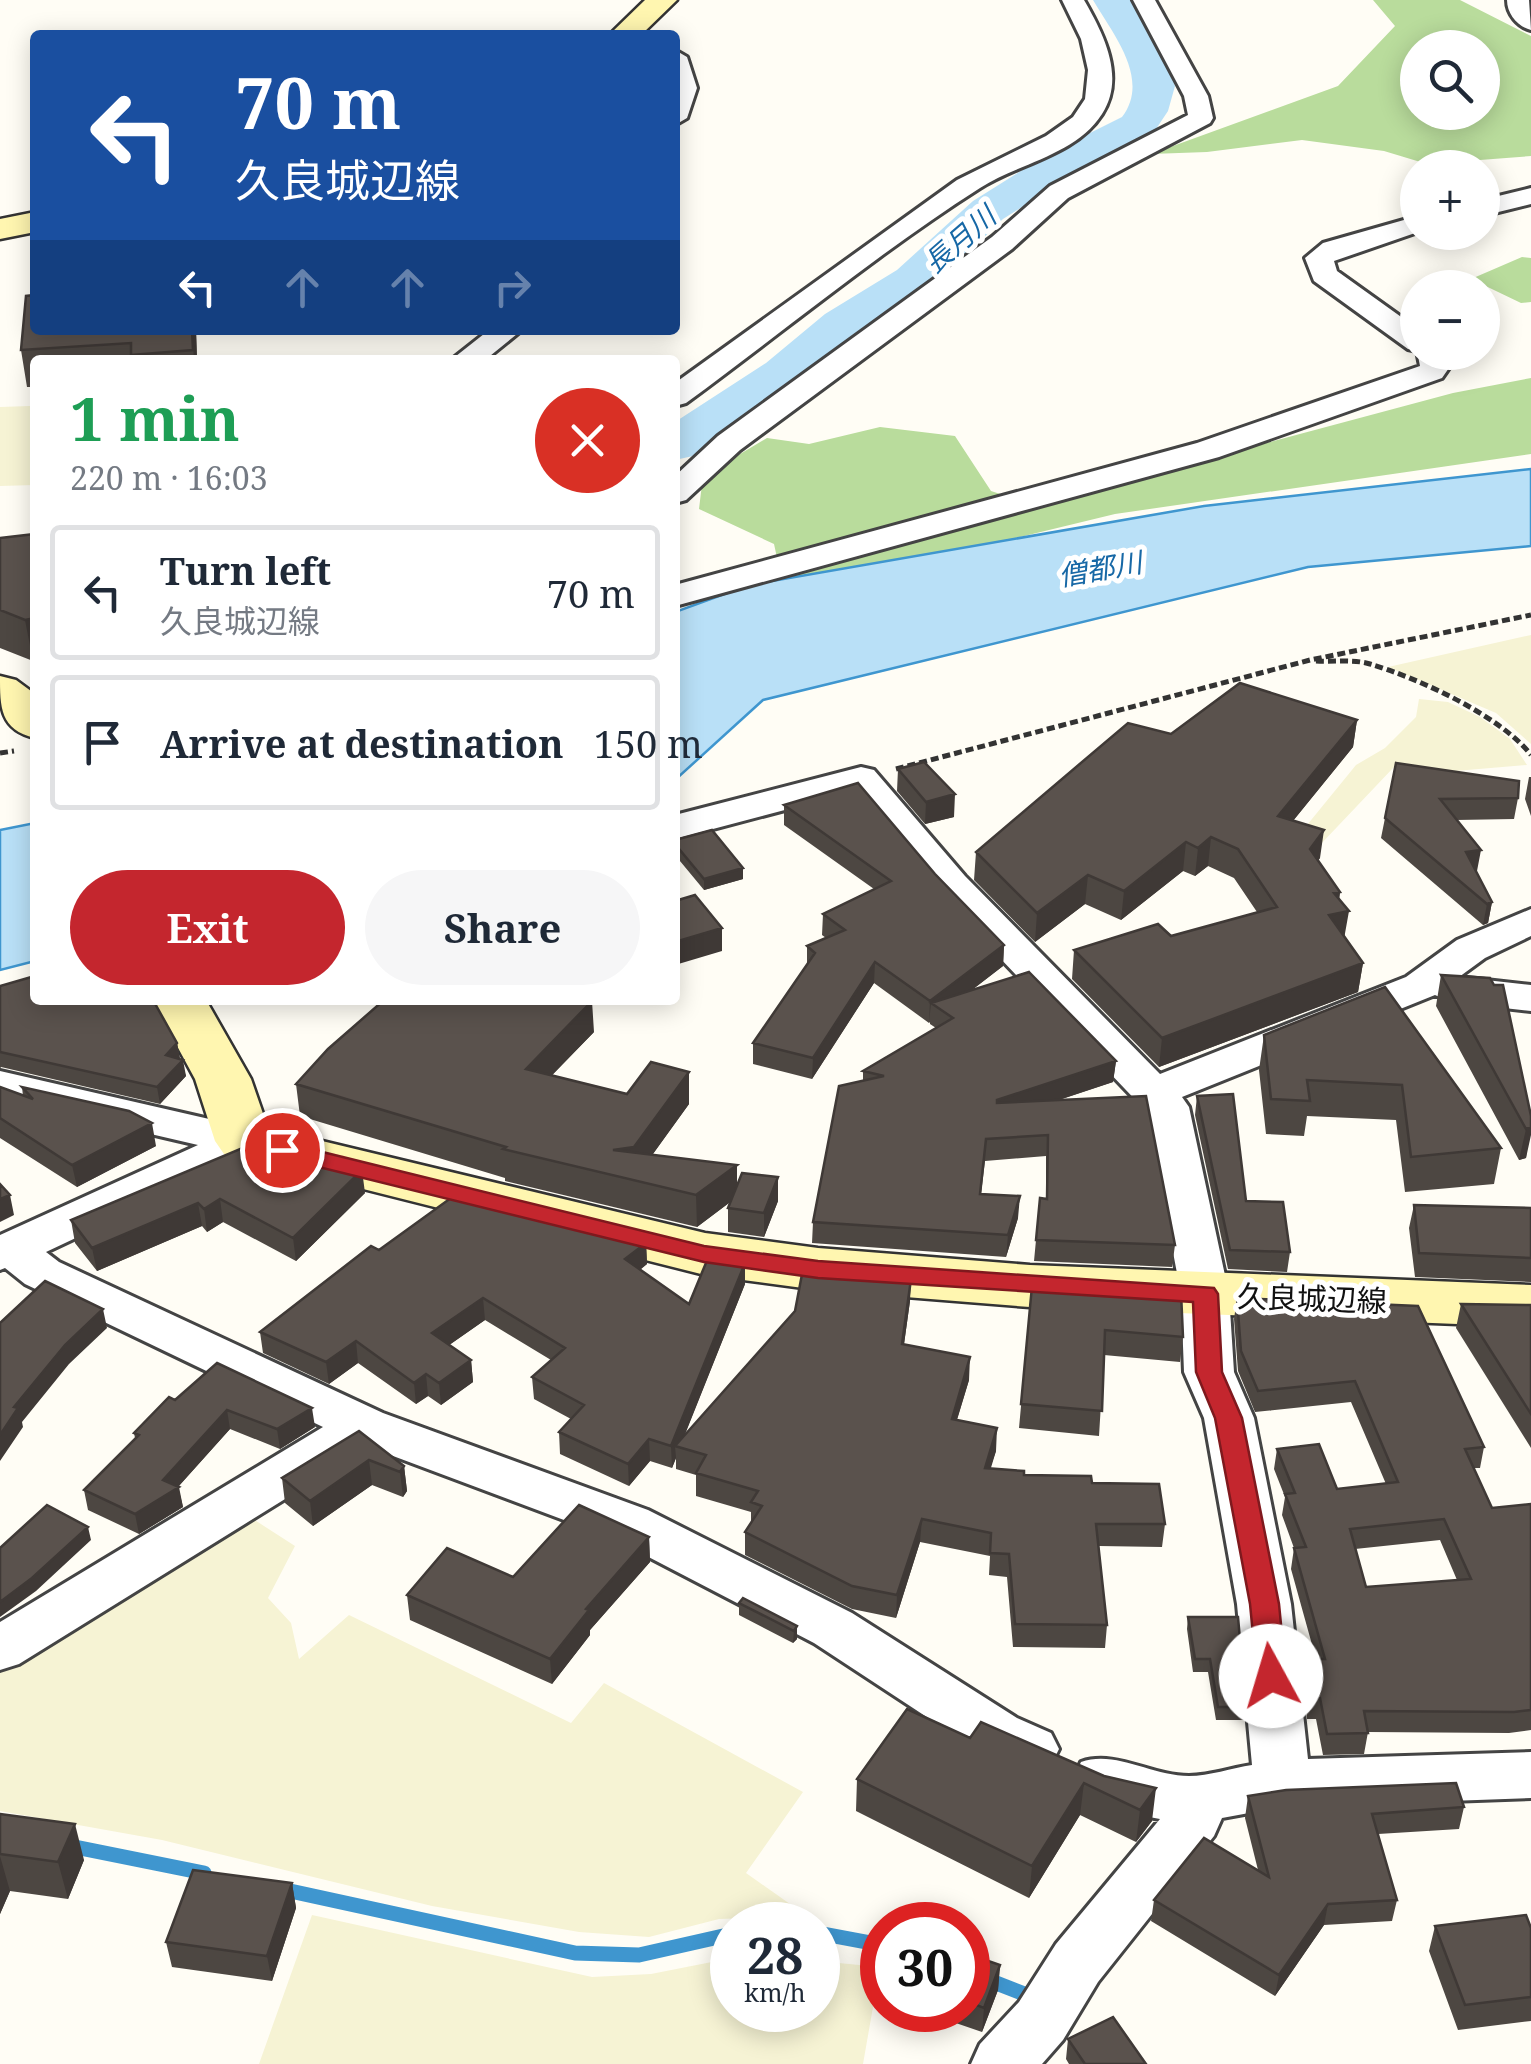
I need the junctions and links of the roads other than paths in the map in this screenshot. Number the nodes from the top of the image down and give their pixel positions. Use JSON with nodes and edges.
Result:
{"nodes":[{"id":1,"x":662,"y":0,"type":"edge"},
{"id":2,"x":1073,"y":0,"type":"edge"},
{"id":3,"x":1144,"y":0,"type":"edge"},
{"id":4,"x":1518,"y":0,"type":"edge"},
{"id":5,"x":1531,"y":24,"type":"edge"},
{"id":6,"x":640,"y":30,"type":"edge"},
{"id":7,"x":680,"y":69,"type":"edge"},
{"id":8,"x":680,"y":110,"type":"edge"},
{"id":9,"x":1531,"y":196,"type":"edge"},
{"id":10,"x":1500,"y":204,"type":"edge"},
{"id":11,"x":30,"y":223,"type":"edge"},
{"id":12,"x":1400,"y":229,"type":"edge"},
{"id":13,"x":0,"y":230,"type":"edge"},
{"id":14,"x":1400,"y":331,"type":"edge"},
{"id":15,"x":501,"y":335,"type":"edge"},
{"id":16,"x":473,"y":355,"type":"edge"},
{"id":17,"x":1432,"y":370,"type":"edge"},
{"id":18,"x":680,"y":393,"type":"edge"},
{"id":19,"x":680,"y":487,"type":"edge"},
{"id":20,"x":680,"y":593,"type":"edge"},
{"id":21,"x":0,"y":690,"type":"edge"},
{"id":22,"x":30,"y":715,"type":"edge"},
{"id":23,"x":680,"y":826,"type":"edge"},
{"id":24,"x":1531,"y":921,"type":"edge"},
{"id":25,"x":1421,"y":986,"type":"junction"},
{"id":26,"x":1531,"y":998,"type":"edge"},
{"id":27,"x":182,"y":1005,"type":"edge"},
{"id":28,"x":0,"y":1085,"type":"edge"},
{"id":29,"x":1156,"y":1092,"type":"junction"},
{"id":30,"x":244,"y":1141,"type":"junction"},
{"id":31,"x":5,"y":1252,"type":"edge"},
{"id":32,"x":1205,"y":1294,"type":"junction"},
{"id":33,"x":1531,"y":1306,"type":"edge"},
{"id":34,"x":365,"y":1426,"type":"junction"},
{"id":35,"x":0,"y":1650,"type":"edge"},
{"id":36,"x":1531,"y":1775,"type":"edge"},
{"id":37,"x":1282,"y":1783,"type":"junction"},
{"id":38,"x":1189,"y":1800,"type":"junction"},
{"id":39,"x":1022,"y":2042,"type":"edge"}],
"edges":[{"from":1,"to":6,"type":"main road"},
{"from":2,"to":18,"type":"street"},
{"from":3,"to":19,"type":"street"},
{"from":4,"to":5,"type":"street"},
{"from":7,"to":8,"type":"street"},
{"from":9,"to":10,"type":"street"},
{"from":11,"to":13,"type":"main road"},
{"from":12,"to":14,"type":"street"},
{"from":15,"to":16,"type":"street"},
{"from":17,"to":20,"type":"street"},
{"from":21,"to":22,"type":"main road"},
{"from":23,"to":29,"type":"street"},
{"from":24,"to":25,"type":"street"},
{"from":25,"to":26,"type":"street"},
{"from":25,"to":29,"type":"street"},
{"from":27,"to":30,"type":"main road"},
{"from":28,"to":30,"type":"street"},
{"from":29,"to":32,"type":"street"},
{"from":30,"to":31,"type":"street"},
{"from":30,"to":32,"type":"main road","name":"久良城辺線"},
{"from":31,"to":34,"type":"street"},
{"from":32,"to":33,"type":"main road","name":"久良城辺線"},
{"from":32,"to":37,"type":"street"},
{"from":34,"to":35,"type":"street"},
{"from":34,"to":38,"type":"street"},
{"from":36,"to":37,"type":"street"},
{"from":37,"to":38,"type":"street"},
{"from":38,"to":39,"type":"street"}]}
